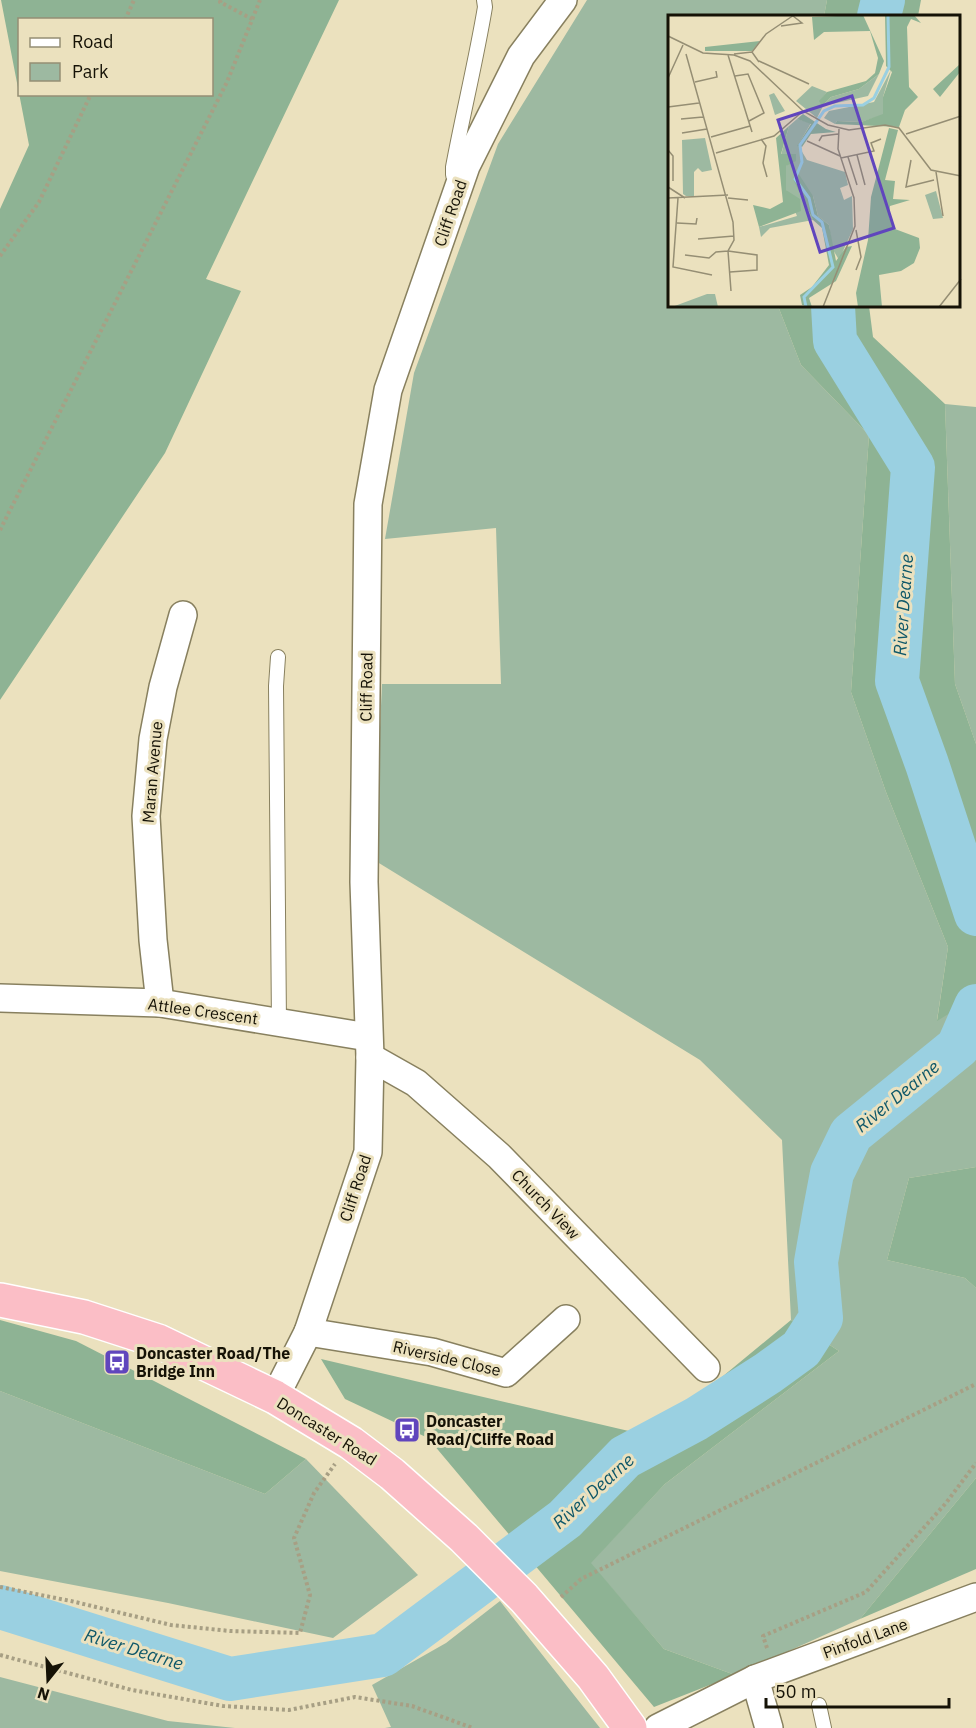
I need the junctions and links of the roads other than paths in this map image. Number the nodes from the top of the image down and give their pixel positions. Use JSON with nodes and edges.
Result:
{"nodes":[{"id":1,"x":484,"y":0,"type":"edge"},
{"id":2,"x":563,"y":0,"type":"edge"},
{"id":3,"x":454,"y":201,"type":"junction"},
{"id":4,"x":183,"y":615,"type":"dead end"},
{"id":5,"x":278,"y":657,"type":"dead end"},
{"id":6,"x":0,"y":998,"type":"edge"},
{"id":7,"x":160,"y":1003,"type":"junction"},
{"id":8,"x":279,"y":1023,"type":"junction"},
{"id":9,"x":369,"y":1047,"type":"junction"},
{"id":10,"x":0,"y":1300,"type":"edge"},
{"id":11,"x":566,"y":1319,"type":"dead end"},
{"id":12,"x":308,"y":1332,"type":"junction"},
{"id":13,"x":706,"y":1368,"type":"dead end"},
{"id":14,"x":275,"y":1397,"type":"junction"},
{"id":15,"x":976,"y":1597,"type":"edge"},
{"id":16,"x":765,"y":1675,"type":"junction"},
{"id":17,"x":819,"y":1705,"type":"dead end"},
{"id":18,"x":630,"y":1728,"type":"edge"},
{"id":19,"x":658,"y":1728,"type":"edge"},
{"id":20,"x":770,"y":1728,"type":"edge"},
{"id":21,"x":824,"y":1728,"type":"edge"}],
"edges":[{"from":1,"to":3,"type":"lane"},
{"from":2,"to":3,"type":"street","name":"Cliff Road"},
{"from":3,"to":9,"type":"street","name":"Cliff Road"},
{"from":4,"to":7,"type":"street","name":"Maran Avenue"},
{"from":5,"to":8,"type":"lane"},
{"from":6,"to":7,"type":"street","name":"Attlee Crescent"},
{"from":7,"to":8,"type":"street","name":"Attlee Crescent"},
{"from":8,"to":9,"type":"street","name":"Attlee Crescent"},
{"from":9,"to":12,"type":"street","name":"Cliff Road"},
{"from":9,"to":13,"type":"street","name":"Church View"},
{"from":10,"to":14,"type":"highway","name":"Doncaster Road"},
{"from":11,"to":12,"type":"street","name":"Riverside Close"},
{"from":12,"to":14,"type":"street","name":"Cliff Road"},
{"from":14,"to":18,"type":"highway","name":"Doncaster Road"},
{"from":15,"to":16,"type":"street","name":"Pinfold Lane"},
{"from":16,"to":19,"type":"street","name":"Pinfold Lane"},
{"from":16,"to":20,"type":"street"},
{"from":17,"to":21,"type":"lane"}]}
